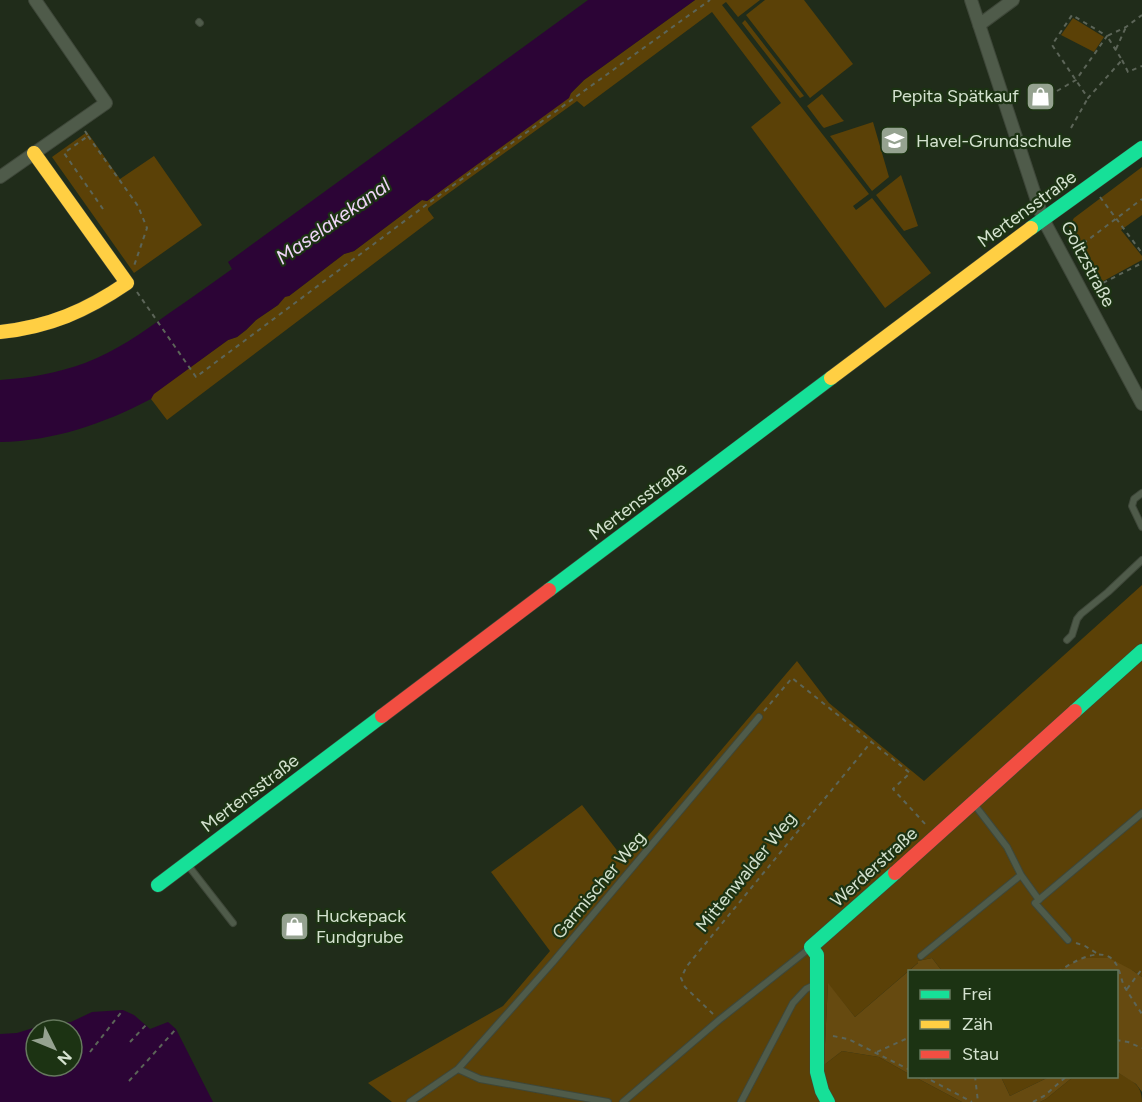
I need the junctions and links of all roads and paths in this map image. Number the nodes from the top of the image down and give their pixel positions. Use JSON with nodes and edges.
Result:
{"nodes":[{"id":1,"x":35,"y":0,"type":"edge"},
{"id":2,"x":710,"y":0,"type":"edge"},
{"id":3,"x":971,"y":0,"type":"edge"},
{"id":4,"x":1013,"y":0,"type":"edge"},
{"id":5,"x":1142,"y":15,"type":"edge"},
{"id":6,"x":980,"y":25,"type":"junction"},
{"id":7,"x":1126,"y":27,"type":"junction"},
{"id":8,"x":1107,"y":36,"type":"junction"},
{"id":9,"x":1115,"y":50,"type":"junction"},
{"id":10,"x":1122,"y":60,"type":"junction"},
{"id":11,"x":1142,"y":66,"type":"edge"},
{"id":12,"x":1076,"y":80,"type":"junction"},
{"id":13,"x":1057,"y":91,"type":"dead end"},
{"id":14,"x":1088,"y":98,"type":"junction"},
{"id":15,"x":79,"y":121,"type":"junction"},
{"id":16,"x":1071,"y":128,"type":"dead end"},
{"id":17,"x":88,"y":136,"type":"junction"},
{"id":18,"x":1142,"y":148,"type":"edge"},
{"id":19,"x":34,"y":153,"type":"junction"},
{"id":20,"x":0,"y":177,"type":"edge"},
{"id":21,"x":1099,"y":195,"type":"dead end"},
{"id":22,"x":1142,"y":200,"type":"edge"},
{"id":23,"x":102,"y":209,"type":"dead end"},
{"id":24,"x":1043,"y":219,"type":"junction"},
{"id":25,"x":1116,"y":219,"type":"junction"},
{"id":26,"x":1076,"y":249,"type":"dead end"},
{"id":27,"x":1142,"y":252,"type":"edge"},
{"id":28,"x":1142,"y":263,"type":"edge"},
{"id":29,"x":128,"y":284,"type":"junction"},
{"id":30,"x":1095,"y":287,"type":"dead end"},
{"id":31,"x":0,"y":332,"type":"edge"},
{"id":32,"x":1142,"y":404,"type":"edge"},
{"id":33,"x":1142,"y":493,"type":"edge"},
{"id":34,"x":1142,"y":527,"type":"edge"},
{"id":35,"x":1142,"y":560,"type":"edge"},
{"id":36,"x":1067,"y":640,"type":"dead end"},
{"id":37,"x":1142,"y":651,"type":"edge"},
{"id":38,"x":759,"y":717,"type":"joint"},
{"id":39,"x":872,"y":741,"type":"junction"},
{"id":40,"x":893,"y":789,"type":"junction"},
{"id":41,"x":890,"y":793,"type":"dead end"},
{"id":42,"x":973,"y":803,"type":"junction"},
{"id":43,"x":1142,"y":813,"type":"edge"},
{"id":44,"x":936,"y":836,"type":"junction"},
{"id":45,"x":186,"y":864,"type":"junction"},
{"id":46,"x":1022,"y":875,"type":"junction"},
{"id":47,"x":158,"y":885,"type":"dead end"},
{"id":48,"x":1037,"y":901,"type":"junction"},
{"id":49,"x":233,"y":923,"type":"dead end"},
{"id":50,"x":1068,"y":940,"type":"joint"},
{"id":51,"x":811,"y":947,"type":"junction"},
{"id":52,"x":1098,"y":954,"type":"junction"},
{"id":53,"x":921,"y":956,"type":"dead end"},
{"id":54,"x":1142,"y":969,"type":"edge"},
{"id":55,"x":1061,"y":970,"type":"edge"},
{"id":56,"x":816,"y":984,"type":"junction"},
{"id":57,"x":1127,"y":989,"type":"junction"},
{"id":58,"x":123,"y":1010,"type":"dead end"},
{"id":59,"x":1142,"y":1014,"type":"edge"},
{"id":60,"x":719,"y":1020,"type":"junction"},
{"id":61,"x":146,"y":1025,"type":"dead end"},
{"id":62,"x":176,"y":1029,"type":"dead end"},
{"id":63,"x":816,"y":1033,"type":"junction"},
{"id":64,"x":908,"y":1038,"type":"edge"},
{"id":65,"x":1118,"y":1040,"type":"edge"},
{"id":66,"x":130,"y":1042,"type":"dead end"},
{"id":67,"x":1142,"y":1048,"type":"edge"},
{"id":68,"x":90,"y":1052,"type":"dead end"},
{"id":69,"x":876,"y":1053,"type":"junction"},
{"id":70,"x":458,"y":1069,"type":"junction"},
{"id":71,"x":908,"y":1069,"type":"edge"},
{"id":72,"x":925,"y":1078,"type":"edge"},
{"id":73,"x":975,"y":1078,"type":"edge"},
{"id":74,"x":1066,"y":1078,"type":"edge"},
{"id":75,"x":129,"y":1081,"type":"dead end"},
{"id":76,"x":630,"y":1095,"type":"junction"},
{"id":77,"x":410,"y":1102,"type":"edge"},
{"id":78,"x":608,"y":1102,"type":"edge"},
{"id":79,"x":623,"y":1102,"type":"edge"},
{"id":80,"x":636,"y":1102,"type":"edge"},
{"id":81,"x":741,"y":1102,"type":"edge"},
{"id":82,"x":828,"y":1102,"type":"edge"},
{"id":83,"x":972,"y":1102,"type":"edge"},
{"id":84,"x":978,"y":1102,"type":"edge"},
{"id":85,"x":1033,"y":1102,"type":"edge"}],
"edges":[{"from":1,"to":15,"type":"street"},
{"from":2,"to":29,"type":"path"},
{"from":3,"to":6,"type":"street","name":"Goltzstraße"},
{"from":4,"to":6,"type":"street"},
{"from":5,"to":7,"type":"path"},
{"from":6,"to":24,"type":"street","name":"Goltzstraße"},
{"from":7,"to":8,"type":"path"},
{"from":7,"to":9,"type":"path"},
{"from":8,"to":9,"type":"path"},
{"from":8,"to":12,"type":"path"},
{"from":8,"to":12,"type":"path"},
{"from":9,"to":10,"type":"path"},
{"from":10,"to":11,"type":"path"},
{"from":10,"to":14,"type":"path"},
{"from":12,"to":13,"type":"path"},
{"from":12,"to":14,"type":"path"},
{"from":14,"to":16,"type":"path"},
{"from":15,"to":17,"type":"path"},
{"from":15,"to":19,"type":"street"},
{"from":17,"to":23,"type":"path"},
{"from":17,"to":29,"type":"path"},
{"from":18,"to":24,"type":"street","name":"Mertensstraße"},
{"from":19,"to":20,"type":"street"},
{"from":19,"to":29,"type":"street"},
{"from":21,"to":25,"type":"path"},
{"from":22,"to":25,"type":"path"},
{"from":24,"to":32,"type":"street","name":"Goltzstraße"},
{"from":24,"to":45,"type":"street","name":"Mertensstraße"},
{"from":25,"to":26,"type":"path"},
{"from":25,"to":27,"type":"path"},
{"from":28,"to":30,"type":"path"},
{"from":29,"to":31,"type":"street"},
{"from":33,"to":34,"type":"lane"},
{"from":35,"to":36,"type":"lane"},
{"from":37,"to":42,"type":"street","name":"Werderstraße"},
{"from":38,"to":39,"type":"path"},
{"from":38,"to":70,"type":"lane","name":"Garmischer Weg"},
{"from":39,"to":40,"type":"path"},
{"from":39,"to":60,"type":"path","name":"Mittenwalder Weg"},
{"from":40,"to":41,"type":"path"},
{"from":40,"to":44,"type":"path"},
{"from":42,"to":44,"type":"street","name":"Werderstraße"},
{"from":42,"to":46,"type":"lane"},
{"from":43,"to":48,"type":"lane"},
{"from":44,"to":51,"type":"street","name":"Werderstraße"},
{"from":45,"to":47,"type":"street","name":"Mertensstraße"},
{"from":45,"to":49,"type":"lane"},
{"from":46,"to":48,"type":"lane"},
{"from":46,"to":53,"type":"lane"},
{"from":48,"to":50,"type":"lane"},
{"from":50,"to":52,"type":"path"},
{"from":51,"to":56,"type":"street"},
{"from":51,"to":60,"type":"lane","name":"Werderstraße"},
{"from":52,"to":55,"type":"path"},
{"from":52,"to":57,"type":"path"},
{"from":54,"to":57,"type":"path"},
{"from":56,"to":63,"type":"street"},
{"from":56,"to":81,"type":"lane"},
{"from":57,"to":59,"type":"path"},
{"from":58,"to":68,"type":"path"},
{"from":60,"to":76,"type":"lane","name":"Werderstraße"},
{"from":61,"to":66,"type":"path"},
{"from":62,"to":75,"type":"path"},
{"from":63,"to":69,"type":"path"},
{"from":63,"to":82,"type":"street"},
{"from":64,"to":69,"type":"path"},
{"from":65,"to":67,"type":"path"},
{"from":69,"to":71,"type":"path"},
{"from":70,"to":77,"type":"lane","name":"Garmischer Weg"},
{"from":70,"to":78,"type":"lane"},
{"from":72,"to":83,"type":"path"},
{"from":73,"to":84,"type":"path"},
{"from":74,"to":85,"type":"path"},
{"from":76,"to":79,"type":"lane","name":"Werderstraße"},
{"from":76,"to":80,"type":"lane"}]}
